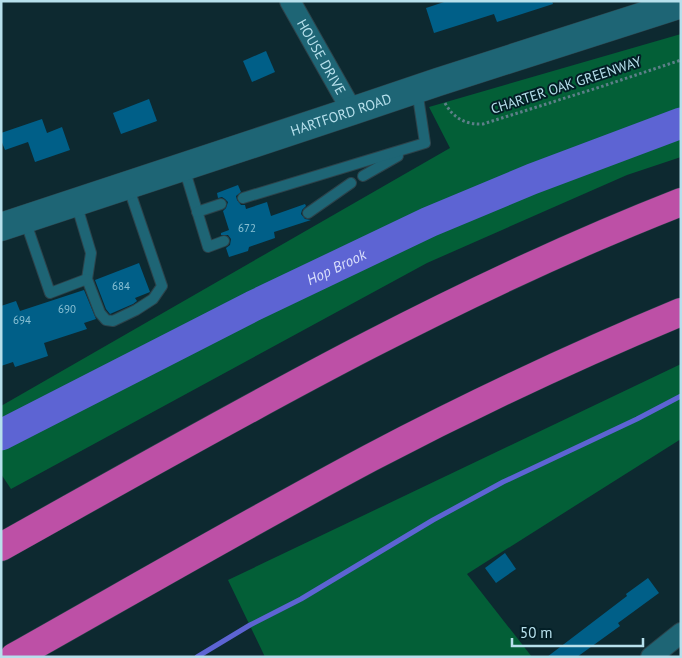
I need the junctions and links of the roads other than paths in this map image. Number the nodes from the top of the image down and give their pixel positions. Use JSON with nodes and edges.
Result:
{"nodes":[{"id":1,"x":290,"y":1,"type":"edge"},
{"id":2,"x":681,"y":4,"type":"edge"},
{"id":3,"x":417,"y":89,"type":"junction"},
{"id":4,"x":352,"y":111,"type":"junction"},
{"id":5,"x":414,"y":146,"type":"junction"},
{"id":6,"x":184,"y":166,"type":"junction"},
{"id":7,"x":364,"y":176,"type":"dead end"},
{"id":8,"x":351,"y":183,"type":"dead end"},
{"id":9,"x":128,"y":184,"type":"junction"},
{"id":10,"x":243,"y":198,"type":"dead end"},
{"id":11,"x":76,"y":202,"type":"junction"},
{"id":12,"x":681,"y":202,"type":"edge"},
{"id":13,"x":220,"y":204,"type":"dead end"},
{"id":14,"x":197,"y":212,"type":"junction"},
{"id":15,"x":308,"y":213,"type":"dead end"},
{"id":16,"x":13,"y":223,"type":"edge"},
{"id":17,"x":224,"y":241,"type":"dead end"},
{"id":18,"x":87,"y":279,"type":"junction"},
{"id":19,"x":681,"y":312,"type":"edge"},
{"id":20,"x":1,"y":547,"type":"edge"},
{"id":21,"x":681,"y":633,"type":"edge"},
{"id":22,"x":14,"y":657,"type":"edge"},
{"id":23,"x":651,"y":657,"type":"edge"}],
"edges":[{"from":1,"to":4,"type":"street","name":"HOUSE DRIVE"},
{"from":2,"to":3,"type":"main road","name":"HARTFORD ROAD"},
{"from":3,"to":4,"type":"main road","name":"HARTFORD ROAD"},
{"from":3,"to":5,"type":"lane"},
{"from":4,"to":6,"type":"main road","name":"HARTFORD ROAD"},
{"from":5,"to":7,"type":"lane"},
{"from":5,"to":10,"type":"lane"},
{"from":6,"to":9,"type":"main road","name":"HARTFORD ROAD"},
{"from":6,"to":14,"type":"lane"},
{"from":8,"to":15,"type":"lane"},
{"from":9,"to":11,"type":"main road","name":"HARTFORD ROAD"},
{"from":9,"to":18,"type":"lane"},
{"from":11,"to":16,"type":"main road","name":"HARTFORD ROAD"},
{"from":11,"to":18,"type":"lane"},
{"from":12,"to":20,"type":"highway"},
{"from":13,"to":14,"type":"lane"},
{"from":14,"to":17,"type":"lane"},
{"from":16,"to":18,"type":"lane"},
{"from":19,"to":22,"type":"highway"},
{"from":21,"to":23,"type":"street"}]}
